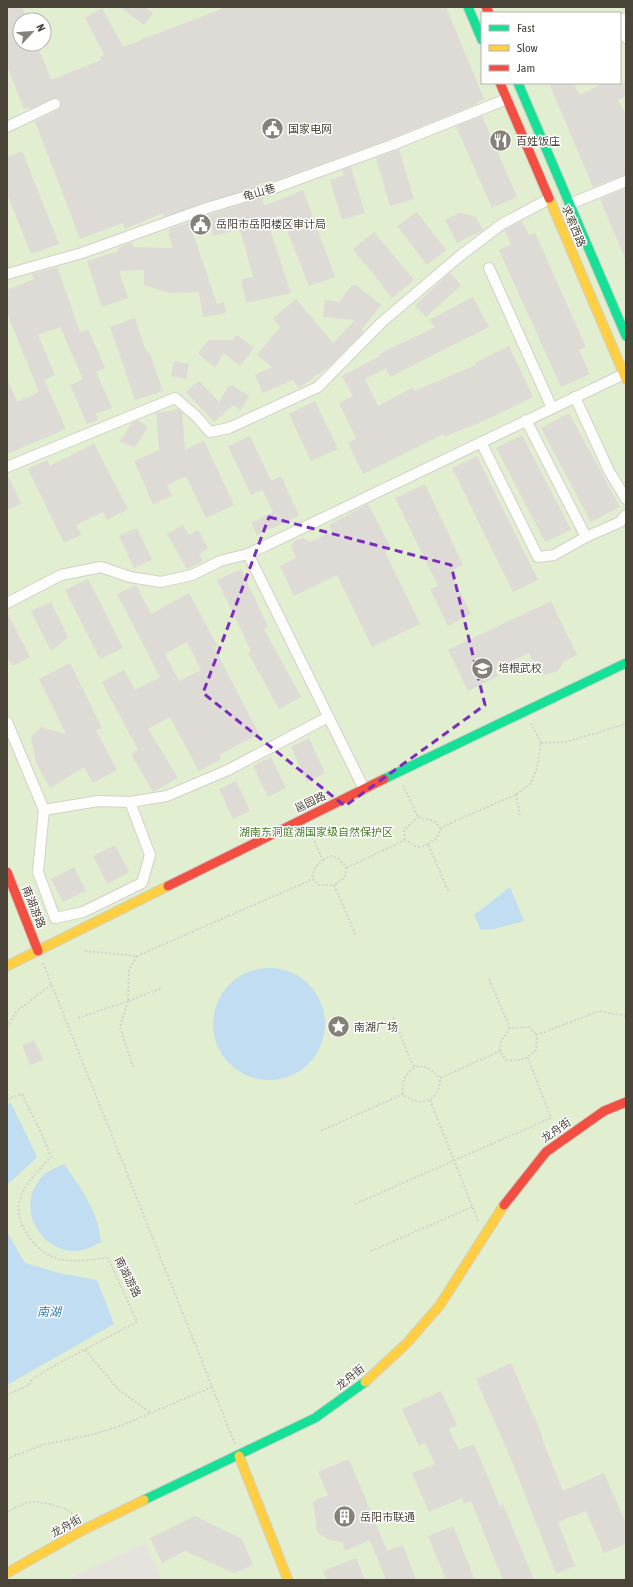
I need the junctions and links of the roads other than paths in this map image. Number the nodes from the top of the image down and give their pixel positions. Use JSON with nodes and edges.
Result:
{"nodes":[{"id":1,"x":468,"y":7,"type":"edge"},
{"id":2,"x":621,"y":28,"type":"edge"},
{"id":3,"x":481,"y":38,"type":"edge"},
{"id":4,"x":626,"y":38,"type":"edge"},
{"id":5,"x":500,"y":84,"type":"edge"},
{"id":6,"x":518,"y":84,"type":"edge"},
{"id":7,"x":507,"y":98,"type":"junction"},
{"id":8,"x":54,"y":104,"type":"dead end"},
{"id":9,"x":7,"y":127,"type":"edge"},
{"id":10,"x":626,"y":181,"type":"edge"},
{"id":11,"x":549,"y":199,"type":"junction"},
{"id":12,"x":570,"y":204,"type":"junction"},
{"id":13,"x":489,"y":268,"type":"dead end"},
{"id":14,"x":7,"y":274,"type":"edge"},
{"id":15,"x":626,"y":336,"type":"edge"},
{"id":16,"x":625,"y":376,"type":"edge"},
{"id":17,"x":575,"y":397,"type":"junction"},
{"id":18,"x":552,"y":408,"type":"junction"},
{"id":19,"x":526,"y":420,"type":"junction"},
{"id":20,"x":481,"y":442,"type":"junction"},
{"id":21,"x":7,"y":467,"type":"edge"},
{"id":22,"x":626,"y":499,"type":"edge"},
{"id":23,"x":626,"y":515,"type":"edge"},
{"id":24,"x":586,"y":537,"type":"junction"},
{"id":25,"x":248,"y":554,"type":"junction"},
{"id":26,"x":7,"y":603,"type":"edge"},
{"id":27,"x":626,"y":663,"type":"edge"},
{"id":28,"x":328,"y":716,"type":"junction"},
{"id":29,"x":7,"y":722,"type":"edge"},
{"id":30,"x":364,"y":789,"type":"junction"},
{"id":31,"x":130,"y":802,"type":"junction"},
{"id":32,"x":44,"y":810,"type":"junction"},
{"id":33,"x":7,"y":872,"type":"edge"},
{"id":34,"x":38,"y":950,"type":"junction"},
{"id":35,"x":7,"y":966,"type":"edge"},
{"id":36,"x":626,"y":1102,"type":"edge"},
{"id":37,"x":239,"y":1456,"type":"junction"},
{"id":38,"x":7,"y":1573,"type":"edge"},
{"id":39,"x":288,"y":1580,"type":"edge"}],
"edges":[{"from":1,"to":3,"type":"street"},
{"from":2,"to":4,"type":"street"},
{"from":5,"to":7,"type":"street","name":"求索西路"},
{"from":6,"to":12,"type":"street","name":"求索西路"},
{"from":7,"to":11,"type":"street","name":"求索西路"},
{"from":7,"to":14,"type":"street","name":"龟山巷"},
{"from":8,"to":9,"type":"street"},
{"from":10,"to":12,"type":"street"},
{"from":11,"to":16,"type":"street","name":"求索西路"},
{"from":11,"to":21,"type":"street"},
{"from":12,"to":15,"type":"street","name":"求索西路"},
{"from":13,"to":18,"type":"street"},
{"from":16,"to":17,"type":"street"},
{"from":17,"to":18,"type":"street"},
{"from":17,"to":22,"type":"street"},
{"from":18,"to":19,"type":"street"},
{"from":19,"to":20,"type":"street"},
{"from":19,"to":24,"type":"street"},
{"from":20,"to":24,"type":"street"},
{"from":20,"to":25,"type":"street"},
{"from":23,"to":24,"type":"street"},
{"from":25,"to":26,"type":"street"},
{"from":25,"to":28,"type":"street"},
{"from":27,"to":30,"type":"street","name":"邕园路"},
{"from":28,"to":30,"type":"street"},
{"from":28,"to":31,"type":"street"},
{"from":29,"to":32,"type":"street"},
{"from":30,"to":34,"type":"street","name":"邕园路"},
{"from":31,"to":32,"type":"street"},
{"from":31,"to":32,"type":"street"},
{"from":33,"to":34,"type":"street","name":"南湖游路"},
{"from":34,"to":35,"type":"street","name":"邕园路"},
{"from":36,"to":37,"type":"street","name":"龙舟街"},
{"from":37,"to":38,"type":"street","name":"龙舟街"},
{"from":37,"to":39,"type":"street"}]}
